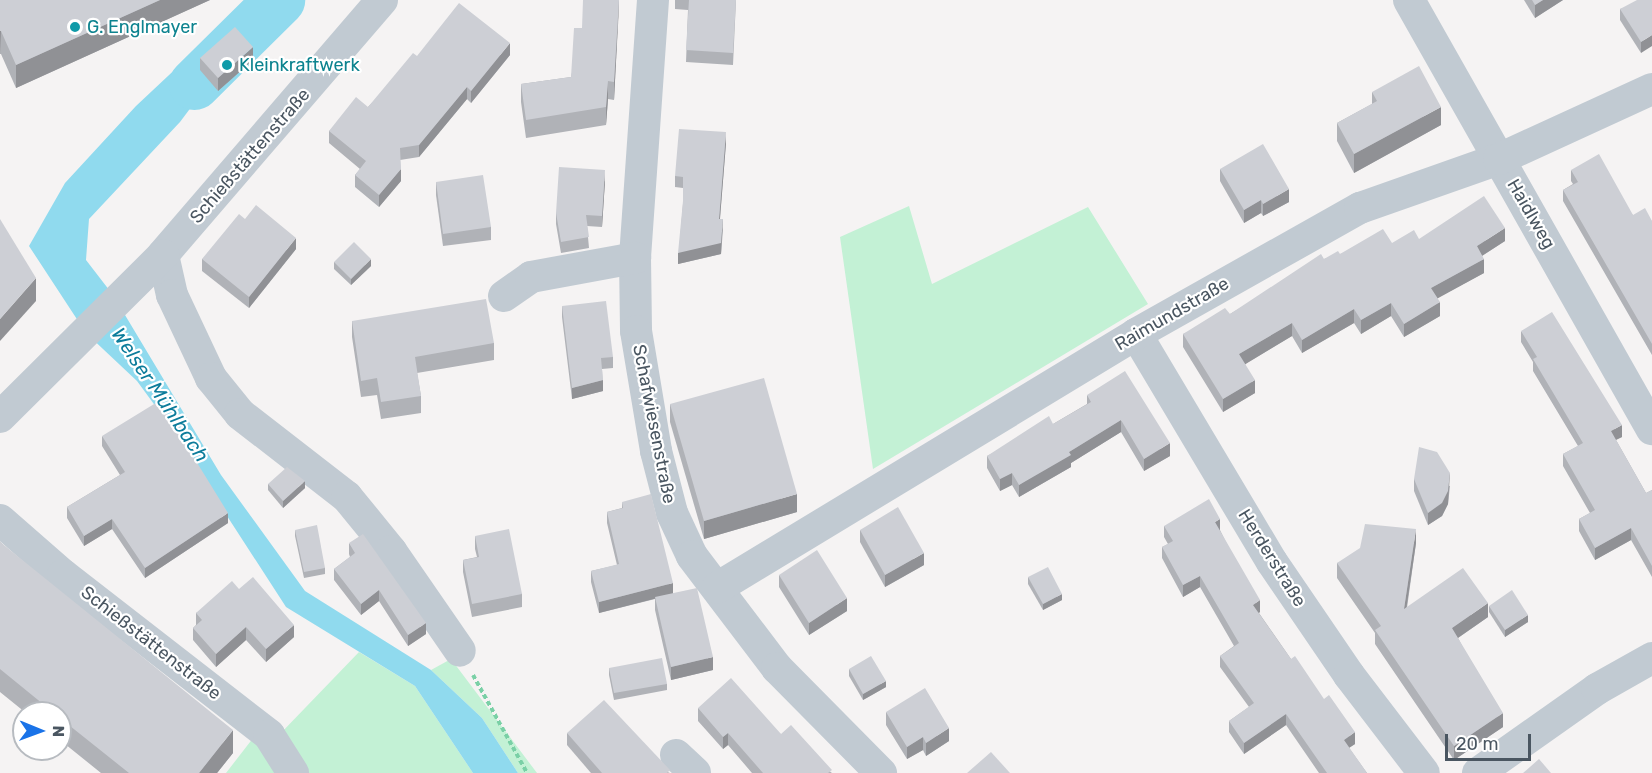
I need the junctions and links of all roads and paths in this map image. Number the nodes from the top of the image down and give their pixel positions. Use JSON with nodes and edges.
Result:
{"nodes":[{"id":1,"x":382,"y":0,"type":"edge"},
{"id":2,"x":653,"y":0,"type":"edge"},
{"id":3,"x":1409,"y":0,"type":"edge"},
{"id":4,"x":1652,"y":89,"type":"edge"},
{"id":5,"x":1499,"y":159,"type":"junction"},
{"id":6,"x":163,"y":255,"type":"junction"},
{"id":7,"x":635,"y":258,"type":"junction"},
{"id":8,"x":504,"y":296,"type":"dead end"},
{"id":9,"x":1136,"y":333,"type":"junction"},
{"id":10,"x":0,"y":417,"type":"edge"},
{"id":11,"x":1652,"y":429,"type":"edge"},
{"id":12,"x":0,"y":520,"type":"edge"},
{"id":13,"x":717,"y":588,"type":"junction"},
{"id":14,"x":460,"y":651,"type":"joint"},
{"id":15,"x":1652,"y":658,"type":"edge"},
{"id":16,"x":292,"y":773,"type":"edge"},
{"id":17,"x":527,"y":773,"type":"edge"},
{"id":18,"x":881,"y":773,"type":"edge"},
{"id":19,"x":1424,"y":773,"type":"edge"},
{"id":20,"x":1478,"y":773,"type":"edge"}],
"edges":[{"from":1,"to":6,"type":"street","name":"Schießstättenstraße"},
{"from":2,"to":7,"type":"street","name":"Schafwiesenstraße"},
{"from":3,"to":5,"type":"street","name":"Haidlweg"},
{"from":4,"to":5,"type":"street","name":"Raimundstraße"},
{"from":5,"to":9,"type":"street","name":"Raimundstraße"},
{"from":5,"to":11,"type":"street","name":"Haidlweg"},
{"from":6,"to":10,"type":"street","name":"Schießstättenstraße"},
{"from":6,"to":14,"type":"street"},
{"from":7,"to":8,"type":"street"},
{"from":7,"to":13,"type":"street","name":"Schafwiesenstraße"},
{"from":9,"to":13,"type":"street","name":"Raimundstraße"},
{"from":9,"to":19,"type":"street","name":"Herderstraße"},
{"from":12,"to":16,"type":"street","name":"Schießstättenstraße"},
{"from":13,"to":18,"type":"street","name":"Schafwiesenstraße"},
{"from":14,"to":17,"type":"path"},
{"from":15,"to":20,"type":"street"}]}
